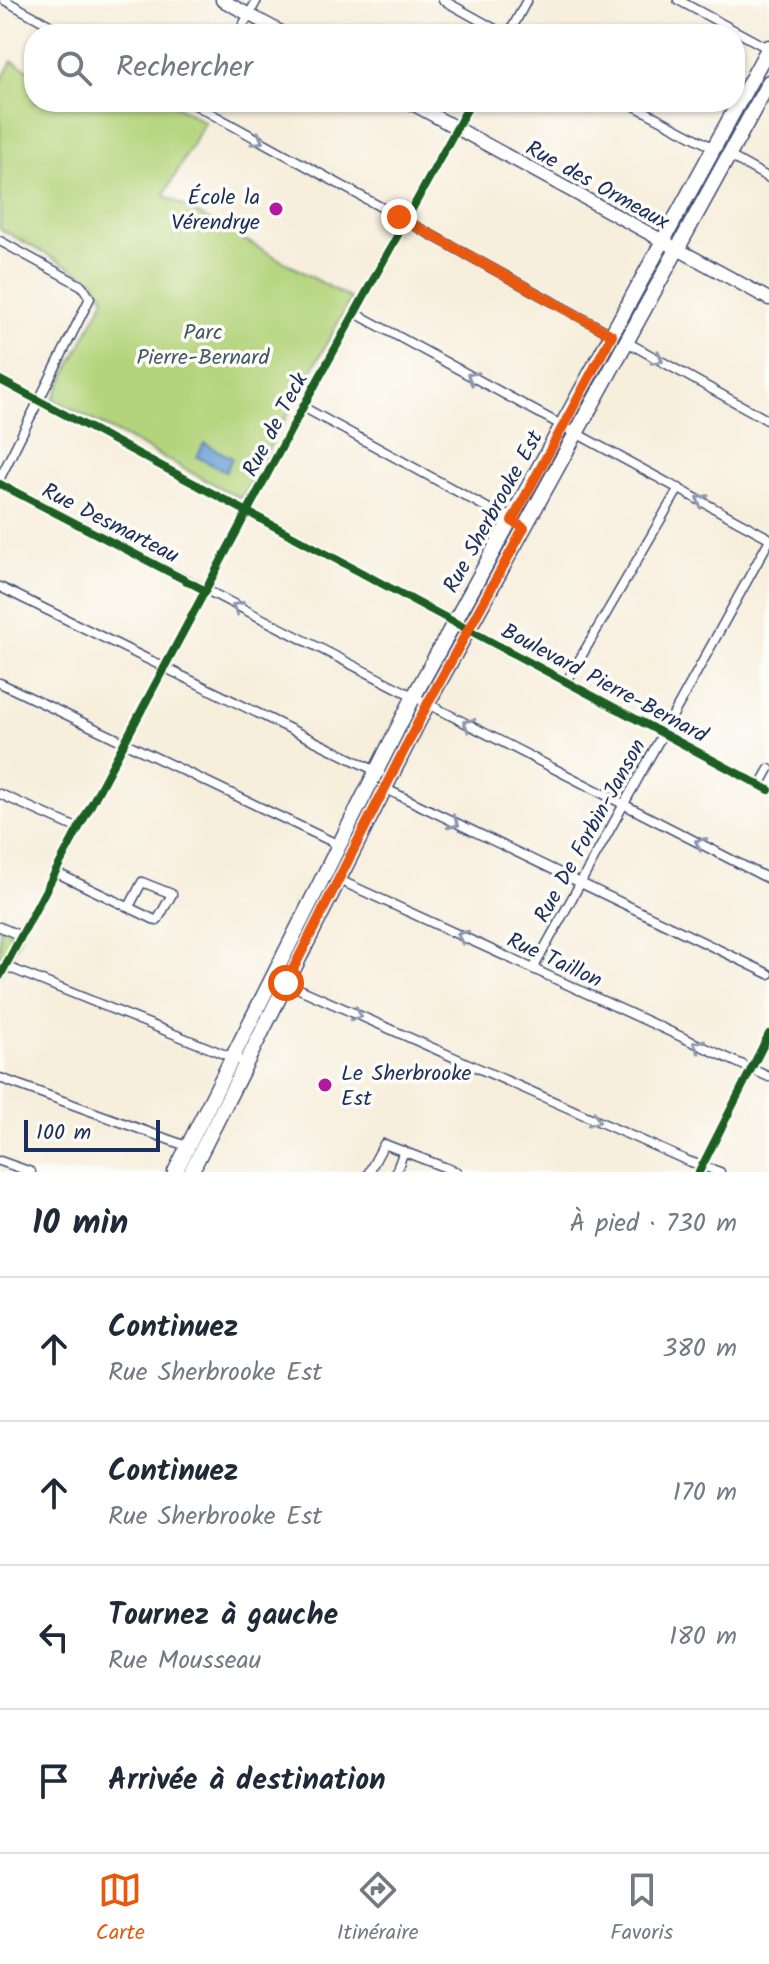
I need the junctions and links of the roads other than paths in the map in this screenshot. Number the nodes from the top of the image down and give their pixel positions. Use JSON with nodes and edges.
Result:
{"nodes":[{"id":1,"x":4,"y":0,"type":"edge"},
{"id":2,"x":222,"y":0,"type":"edge"},
{"id":3,"x":257,"y":0,"type":"edge"},
{"id":4,"x":443,"y":0,"type":"edge"},
{"id":5,"x":527,"y":0,"type":"edge"},
{"id":6,"x":678,"y":0,"type":"edge"},
{"id":7,"x":249,"y":14,"type":"junction"},
{"id":8,"x":48,"y":24,"type":"edge"},
{"id":9,"x":244,"y":24,"type":"edge"},
{"id":10,"x":267,"y":24,"type":"edge"},
{"id":11,"x":487,"y":24,"type":"edge"},
{"id":12,"x":512,"y":24,"type":"edge"},
{"id":13,"x":724,"y":24,"type":"edge"},
{"id":14,"x":745,"y":35,"type":"edge"},
{"id":15,"x":769,"y":48,"type":"edge"},
{"id":16,"x":769,"y":82,"type":"edge"},
{"id":17,"x":745,"y":91,"type":"edge"},
{"id":18,"x":211,"y":112,"type":"edge"},
{"id":19,"x":427,"y":112,"type":"edge"},
{"id":20,"x":466,"y":112,"type":"edge"},
{"id":21,"x":646,"y":112,"type":"edge"},
{"id":22,"x":733,"y":112,"type":"edge"},
{"id":23,"x":457,"y":128,"type":"junction"},
{"id":24,"x":713,"y":148,"type":"junction"},
{"id":25,"x":728,"y":156,"type":"junction"},
{"id":26,"x":769,"y":178,"type":"edge"},
{"id":27,"x":406,"y":221,"type":"junction"},
{"id":28,"x":0,"y":241,"type":"edge"},
{"id":29,"x":662,"y":242,"type":"junction"},
{"id":30,"x":676,"y":250,"type":"junction"},
{"id":31,"x":769,"y":299,"type":"edge"},
{"id":32,"x":355,"y":313,"type":"junction"},
{"id":33,"x":619,"y":338,"type":"junction"},
{"id":34,"x":0,"y":380,"type":"edge"},
{"id":35,"x":39,"y":402,"type":"junction"},
{"id":36,"x":303,"y":407,"type":"junction"},
{"id":37,"x":769,"y":421,"type":"edge"},
{"id":38,"x":569,"y":430,"type":"junction"},
{"id":39,"x":0,"y":481,"type":"edge"},
{"id":40,"x":679,"y":488,"type":"junction"},
{"id":41,"x":246,"y":513,"type":"junction"},
{"id":42,"x":518,"y":524,"type":"junction"},
{"id":43,"x":769,"y":539,"type":"edge"},
{"id":44,"x":0,"y":587,"type":"edge"},
{"id":45,"x":206,"y":591,"type":"junction"},
{"id":46,"x":462,"y":626,"type":"junction"},
{"id":47,"x":166,"y":665,"type":"junction"},
{"id":48,"x":567,"y":681,"type":"junction"},
{"id":49,"x":0,"y":683,"type":"edge"},
{"id":50,"x":414,"y":696,"type":"junction"},
{"id":51,"x":428,"y":703,"type":"junction"},
{"id":52,"x":664,"y":732,"type":"junction"},
{"id":53,"x":124,"y":743,"type":"junction"},
{"id":54,"x":769,"y":769,"type":"edge"},
{"id":55,"x":376,"y":771,"type":"junction"},
{"id":56,"x":387,"y":783,"type":"junction"},
{"id":57,"x":760,"y":785,"type":"junction"},
{"id":58,"x":769,"y":790,"type":"edge"},
{"id":59,"x":0,"y":794,"type":"edge"},
{"id":60,"x":624,"y":805,"type":"junction"},
{"id":61,"x":79,"y":829,"type":"junction"},
{"id":62,"x":346,"y":849,"type":"junction"},
{"id":63,"x":55,"y":872,"type":"junction"},
{"id":64,"x":332,"y":877,"type":"junction"},
{"id":65,"x":769,"y":879,"type":"edge"},
{"id":66,"x":581,"y":882,"type":"junction"},
{"id":67,"x":129,"y":907,"type":"junction"},
{"id":68,"x":0,"y":927,"type":"edge"},
{"id":69,"x":21,"y":936,"type":"junction"},
{"id":70,"x":5,"y":966,"type":"junction"},
{"id":71,"x":533,"y":969,"type":"junction"},
{"id":72,"x":769,"y":974,"type":"edge"},
{"id":73,"x":0,"y":976,"type":"edge"},
{"id":74,"x":286,"y":983,"type":"junction"},
{"id":75,"x":769,"y":1034,"type":"edge"},
{"id":76,"x":239,"y":1060,"type":"junction"},
{"id":77,"x":752,"y":1069,"type":"junction"},
{"id":78,"x":769,"y":1077,"type":"edge"},
{"id":79,"x":0,"y":1078,"type":"edge"},
{"id":80,"x":194,"y":1149,"type":"junction"},
{"id":81,"x":404,"y":1151,"type":"junction"},
{"id":82,"x":0,"y":1161,"type":"edge"},
{"id":83,"x":700,"y":1169,"type":"edge"},
{"id":84,"x":31,"y":1172,"type":"edge"},
{"id":85,"x":175,"y":1172,"type":"edge"},
{"id":86,"x":191,"y":1172,"type":"edge"},
{"id":87,"x":369,"y":1172,"type":"edge"},
{"id":88,"x":396,"y":1172,"type":"edge"},
{"id":89,"x":457,"y":1172,"type":"edge"},
{"id":90,"x":720,"y":1172,"type":"edge"}],
"edges":[{"from":1,"to":8,"type":"street"},
{"from":2,"to":7,"type":"street"},
{"from":3,"to":7,"type":"street"},
{"from":4,"to":11,"type":"street"},
{"from":5,"to":12,"type":"street"},
{"from":6,"to":13,"type":"street"},
{"from":7,"to":9,"type":"street"},
{"from":7,"to":10,"type":"street"},
{"from":14,"to":15,"type":"street"},
{"from":15,"to":17,"type":"main road","name":"Rue Sherbrooke Est"},
{"from":16,"to":25,"type":"main road","name":"Rue Sherbrooke Est"},
{"from":18,"to":27,"type":"street","one_way":true},
{"from":19,"to":23,"type":"street","name":"Rue des Ormeaux"},
{"from":20,"to":23,"type":"street","name":"Rue de Teck"},
{"from":21,"to":24,"type":"street"},
{"from":22,"to":24,"type":"main road","name":"Rue Sherbrooke Est"},
{"from":23,"to":27,"type":"street","name":"Rue de Teck"},
{"from":23,"to":29,"type":"street","name":"Rue des Ormeaux"},
{"from":24,"to":25,"type":"street"},
{"from":24,"to":29,"type":"main road","name":"Rue Sherbrooke Est"},
{"from":25,"to":26,"type":"street"},
{"from":25,"to":30,"type":"main road","name":"Rue Sherbrooke Est"},
{"from":27,"to":32,"type":"street","name":"Rue de Teck"},
{"from":27,"to":33,"type":"street"},
{"from":28,"to":35,"type":"street"},
{"from":29,"to":30,"type":"street","name":"Rue des Ormeaux"},
{"from":29,"to":33,"type":"main road","name":"Rue Sherbrooke Est"},
{"from":30,"to":31,"type":"street","name":"Rue des Ormeaux"},
{"from":30,"to":33,"type":"main road","name":"Rue Sherbrooke Est"},
{"from":32,"to":36,"type":"street","name":"Rue de Teck"},
{"from":38,"to":32,"type":"street","one_way":true},
{"from":33,"to":37,"type":"street","one_way":true},
{"from":33,"to":38,"type":"main road","name":"Rue Sherbrooke Est"},
{"from":34,"to":35,"type":"street","name":"Boulevard Pierre-Bernard"},
{"from":35,"to":39,"type":"street"},
{"from":35,"to":41,"type":"street","name":"Boulevard Pierre-Bernard"},
{"from":36,"to":41,"type":"street","name":"Rue de Teck"},
{"from":36,"to":42,"type":"street"},
{"from":38,"to":40,"type":"street"},
{"from":38,"to":42,"type":"main road","name":"Rue Sherbrooke Est"},
{"from":39,"to":45,"type":"street","name":"Rue Desmarteau"},
{"from":43,"to":40,"type":"street","one_way":true},
{"from":40,"to":48,"type":"street"},
{"from":41,"to":45,"type":"street","name":"Rue de Teck"},
{"from":41,"to":46,"type":"street","name":"Boulevard Pierre-Bernard"},
{"from":42,"to":46,"type":"main road","name":"Rue Sherbrooke Est"},
{"from":43,"to":52,"type":"street","name":"Rue De Forbin-Janson"},
{"from":44,"to":47,"type":"street"},
{"from":45,"to":47,"type":"street","name":"Rue de Teck"},
{"from":50,"to":45,"type":"street","name":"Rue Desmarteau","one_way":true},
{"from":46,"to":48,"type":"street","name":"Boulevard Pierre-Bernard"},
{"from":46,"to":50,"type":"main road","name":"Rue Sherbrooke Est"},
{"from":46,"to":51,"type":"main road","name":"Rue Sherbrooke Est"},
{"from":47,"to":53,"type":"street","name":"Rue de Teck"},
{"from":47,"to":55,"type":"street"},
{"from":48,"to":52,"type":"street","name":"Boulevard Pierre-Bernard"},
{"from":49,"to":53,"type":"street"},
{"from":50,"to":51,"type":"street","name":"Rue Desmarteau"},
{"from":50,"to":55,"type":"main road","name":"Rue Sherbrooke Est"},
{"from":51,"to":56,"type":"main road","name":"Rue Sherbrooke Est"},
{"from":60,"to":51,"type":"street","name":"Rue Desmarteau","one_way":true},
{"from":52,"to":57,"type":"street","name":"Boulevard Pierre-Bernard"},
{"from":52,"to":60,"type":"street","name":"Rue De Forbin-Janson"},
{"from":53,"to":61,"type":"street","name":"Rue de Teck"},
{"from":53,"to":62,"type":"street"},
{"from":54,"to":57,"type":"street"},
{"from":55,"to":56,"type":"street"},
{"from":55,"to":62,"type":"main road","name":"Rue Sherbrooke Est"},
{"from":56,"to":62,"type":"main road","name":"Rue Sherbrooke Est"},
{"from":56,"to":66,"type":"street","one_way":true},
{"from":57,"to":58,"type":"street","name":"Boulevard Pierre-Bernard"},
{"from":59,"to":61,"type":"street"},
{"from":65,"to":60,"type":"street","name":"Rue Desmarteau","one_way":true},
{"from":60,"to":66,"type":"street","name":"Rue De Forbin-Janson"},
{"from":61,"to":63,"type":"street","name":"Rue de Teck"},
{"from":62,"to":64,"type":"main road","name":"Rue Sherbrooke Est"},
{"from":63,"to":67,"type":"street"},
{"from":63,"to":69,"type":"street","name":"Rue de Teck"},
{"from":71,"to":64,"type":"street","name":"Rue Taillon","one_way":true},
{"from":64,"to":74,"type":"main road","name":"Rue Sherbrooke Est"},
{"from":64,"to":76,"type":"main road","name":"Rue Sherbrooke Est"},
{"from":66,"to":71,"type":"street","name":"Rue De Forbin-Janson"},
{"from":66,"to":72,"type":"street"},
{"from":67,"to":67,"type":"street"},
{"from":68,"to":69,"type":"street"},
{"from":69,"to":70,"type":"street","name":"Rue de Teck"},
{"from":70,"to":73,"type":"street","name":"Rue de Teck"},
{"from":70,"to":76,"type":"street"},
{"from":77,"to":71,"type":"street","name":"Rue Taillon","one_way":true},
{"from":74,"to":76,"type":"main road","name":"Rue Sherbrooke Est"},
{"from":74,"to":83,"type":"street","one_way":true},
{"from":75,"to":77,"type":"street"},
{"from":76,"to":80,"type":"main road","name":"Rue Sherbrooke Est"},
{"from":77,"to":78,"type":"street","name":"Rue Taillon"},
{"from":77,"to":83,"type":"street"},
{"from":79,"to":80,"type":"street"},
{"from":80,"to":85,"type":"main road","name":"Rue Sherbrooke Est"},
{"from":80,"to":86,"type":"main road","name":"Rue Sherbrooke Est"},
{"from":81,"to":87,"type":"street"},
{"from":81,"to":88,"type":"street"},
{"from":81,"to":89,"type":"street"},
{"from":82,"to":84,"type":"street"},
{"from":83,"to":90,"type":"street"}]}
